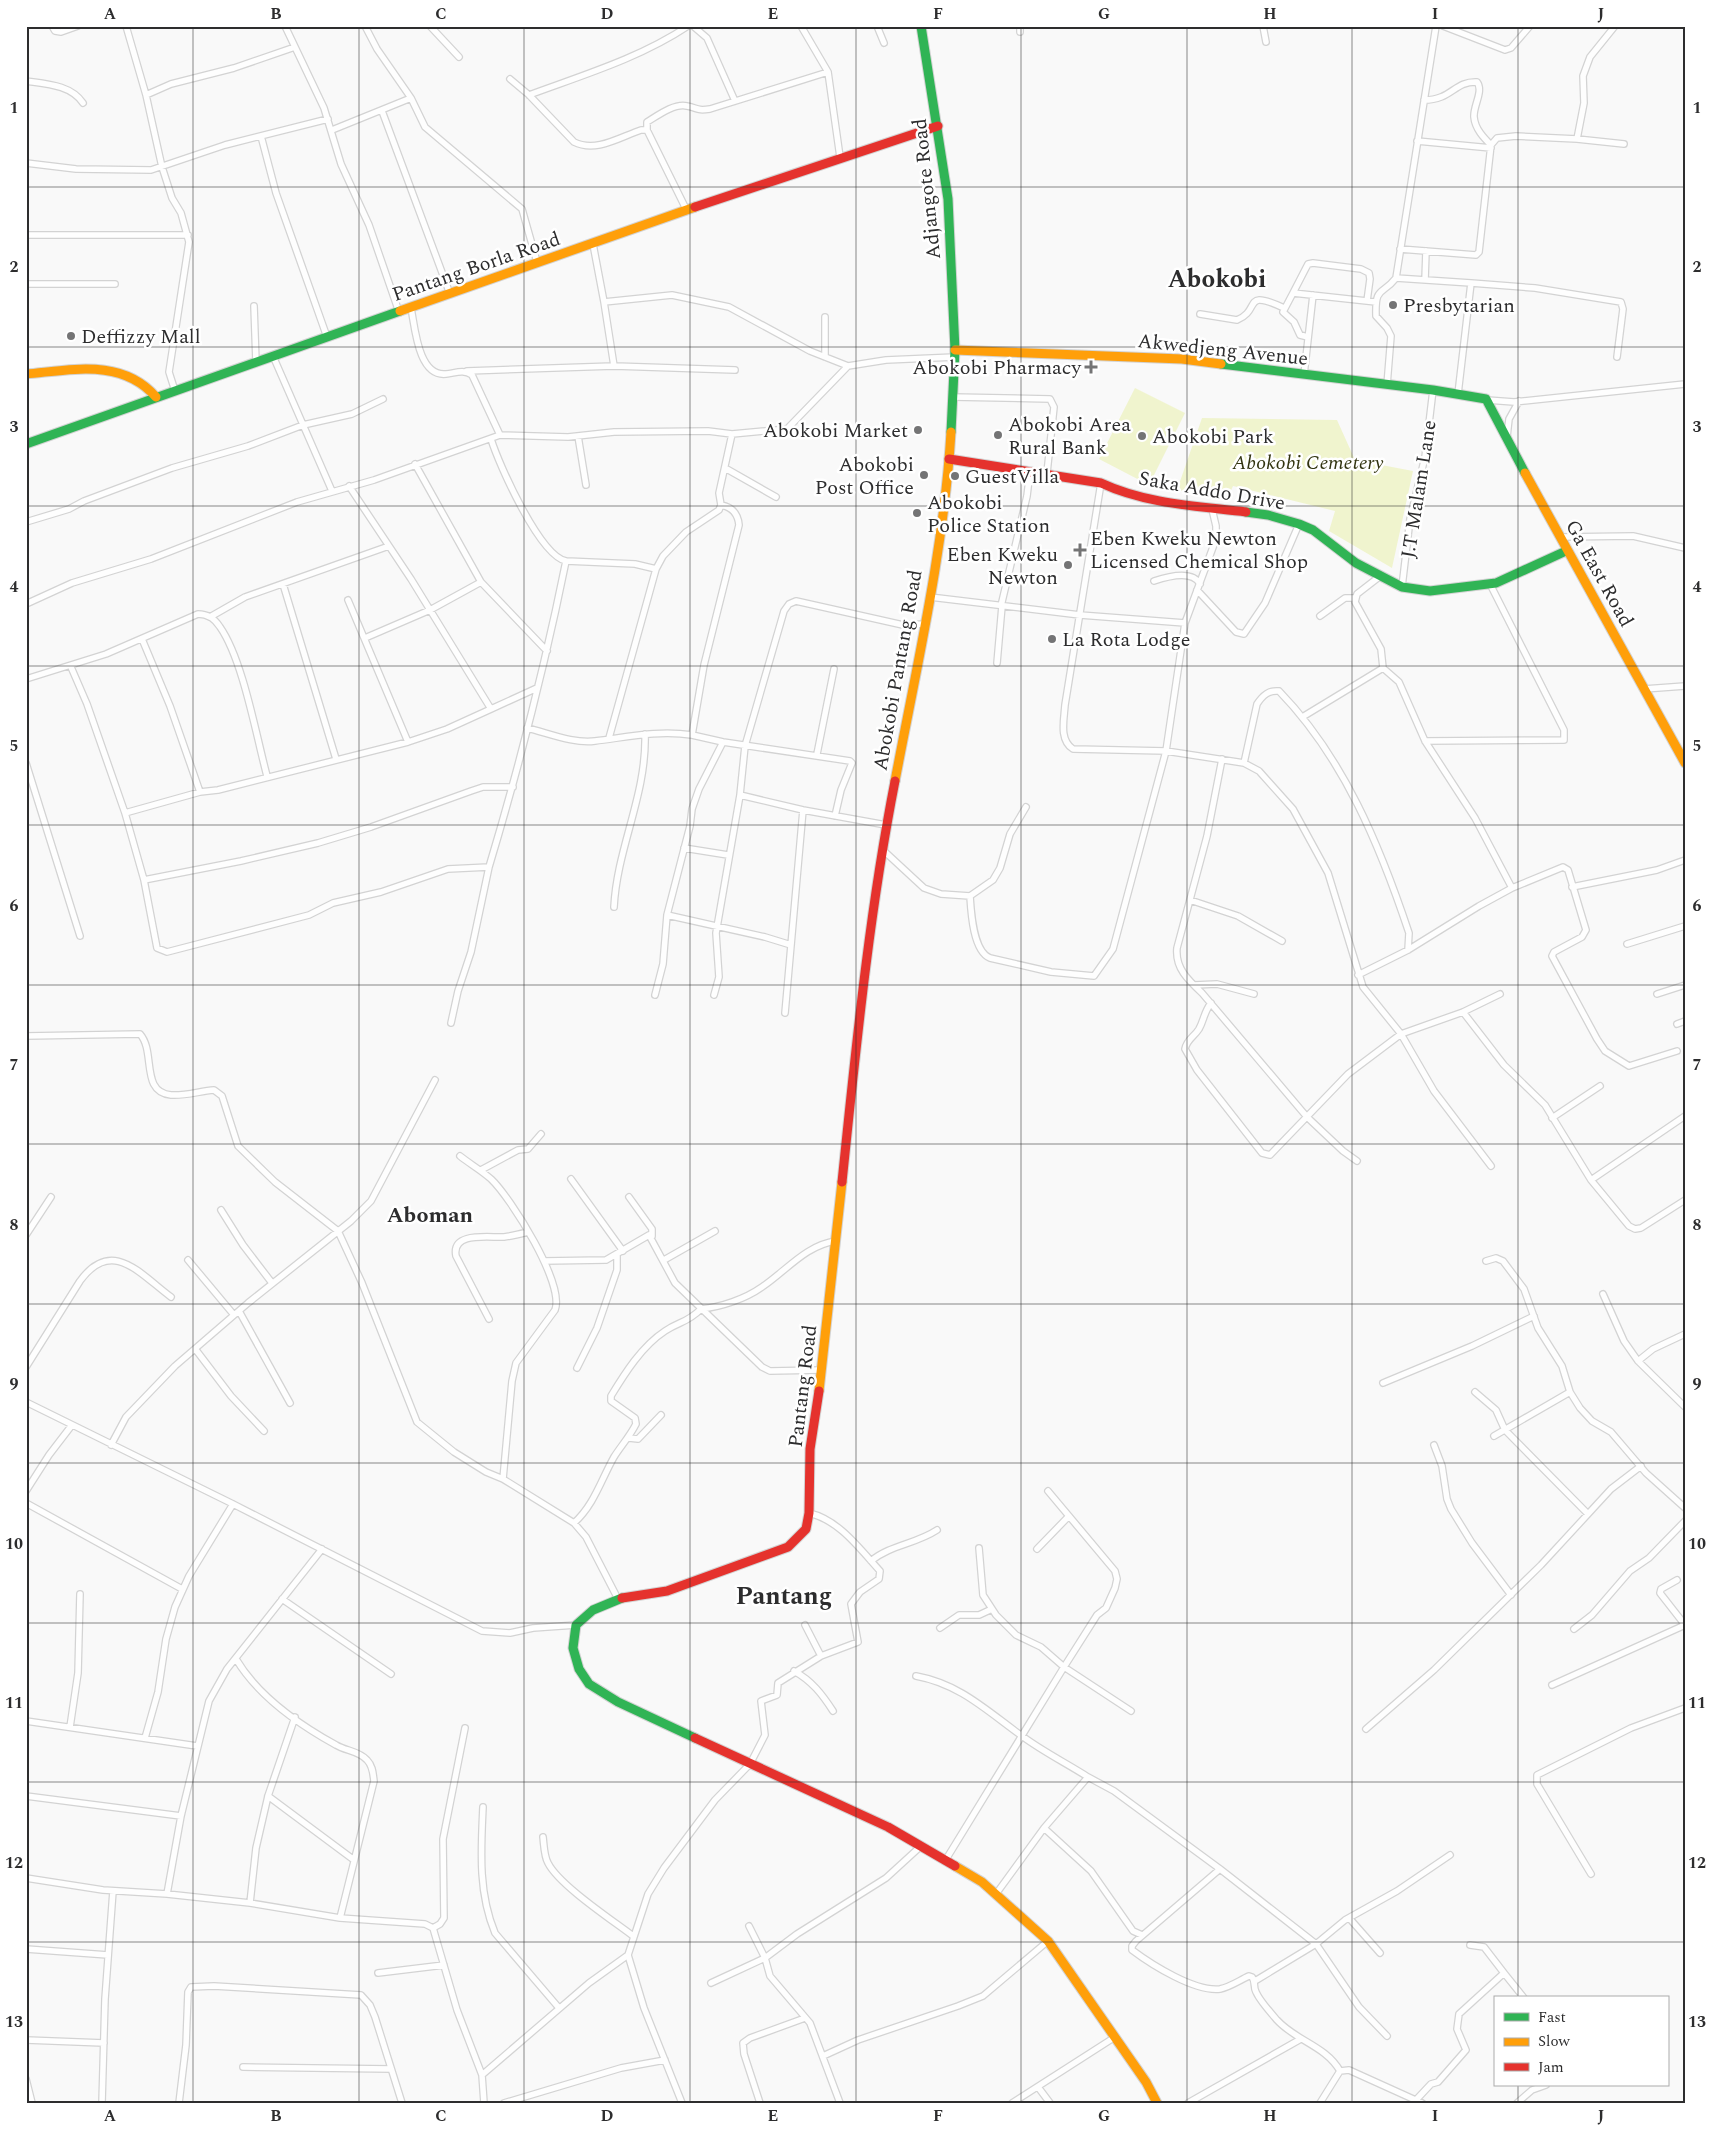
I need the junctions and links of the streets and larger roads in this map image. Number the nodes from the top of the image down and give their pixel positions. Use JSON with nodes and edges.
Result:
{"nodes":[{"id":1,"x":52,"y":26,"type":"edge"},
{"id":2,"x":78,"y":26,"type":"edge"},
{"id":3,"x":126,"y":26,"type":"edge"},
{"id":4,"x":284,"y":26,"type":"edge"},
{"id":5,"x":365,"y":26,"type":"edge"},
{"id":6,"x":430,"y":26,"type":"edge"},
{"id":7,"x":688,"y":26,"type":"edge"},
{"id":8,"x":693,"y":26,"type":"edge"},
{"id":9,"x":801,"y":26,"type":"edge"},
{"id":10,"x":877,"y":26,"type":"edge"},
{"id":11,"x":921,"y":26,"type":"edge"},
{"id":12,"x":1263,"y":26,"type":"edge"},
{"id":13,"x":1436,"y":26,"type":"edge"},
{"id":14,"x":1443,"y":26,"type":"edge"},
{"id":15,"x":1530,"y":26,"type":"edge"},
{"id":16,"x":1615,"y":26,"type":"edge"},
{"id":17,"x":1266,"y":42,"type":"dead end"},
{"id":18,"x":884,"y":43,"type":"dead end"},
{"id":19,"x":295,"y":47,"type":"junction"},
{"id":20,"x":459,"y":57,"type":"dead end"},
{"id":21,"x":828,"y":72,"type":"junction"},
{"id":22,"x":510,"y":79,"type":"dead end"},
{"id":23,"x":26,"y":81,"type":"edge"},
{"id":24,"x":146,"y":95,"type":"junction"},
{"id":25,"x":529,"y":95,"type":"junction"},
{"id":26,"x":411,"y":98,"type":"junction"},
{"id":27,"x":1424,"y":100,"type":"junction"},
{"id":28,"x":735,"y":101,"type":"junction"},
{"id":29,"x":83,"y":103,"type":"dead end"},
{"id":30,"x":382,"y":111,"type":"junction"},
{"id":31,"x":328,"y":119,"type":"junction"},
{"id":32,"x":938,"y":126,"type":"junction"},
{"id":33,"x":332,"y":130,"type":"junction"},
{"id":34,"x":647,"y":130,"type":"junction"},
{"id":35,"x":261,"y":136,"type":"junction"},
{"id":36,"x":1577,"y":139,"type":"junction"},
{"id":37,"x":1417,"y":141,"type":"junction"},
{"id":38,"x":1624,"y":144,"type":"dead end"},
{"id":39,"x":1491,"y":146,"type":"junction"},
{"id":40,"x":840,"y":157,"type":"junction"},
{"id":41,"x":26,"y":163,"type":"edge"},
{"id":42,"x":162,"y":167,"type":"junction"},
{"id":43,"x":687,"y":211,"type":"junction"},
{"id":44,"x":26,"y":235,"type":"edge"},
{"id":45,"x":188,"y":235,"type":"junction"},
{"id":46,"x":593,"y":244,"type":"junction"},
{"id":47,"x":1400,"y":249,"type":"junction"},
{"id":48,"x":1426,"y":251,"type":"junction"},
{"id":49,"x":537,"y":262,"type":"junction"},
{"id":50,"x":1396,"y":278,"type":"junction"},
{"id":51,"x":1425,"y":280,"type":"junction"},
{"id":52,"x":1471,"y":282,"type":"junction"},
{"id":53,"x":26,"y":284,"type":"edge"},
{"id":54,"x":115,"y":284,"type":"dead end"},
{"id":55,"x":1293,"y":293,"type":"junction"},
{"id":56,"x":450,"y":294,"type":"junction"},
{"id":57,"x":1313,"y":295,"type":"junction"},
{"id":58,"x":1367,"y":301,"type":"junction"},
{"id":59,"x":604,"y":302,"type":"junction"},
{"id":60,"x":1376,"y":302,"type":"junction"},
{"id":61,"x":254,"y":306,"type":"dead end"},
{"id":62,"x":411,"y":308,"type":"junction"},
{"id":63,"x":1284,"y":308,"type":"junction"},
{"id":64,"x":398,"y":312,"type":"junction"},
{"id":65,"x":1200,"y":314,"type":"dead end"},
{"id":66,"x":825,"y":317,"type":"dead end"},
{"id":67,"x":327,"y":337,"type":"junction"},
{"id":68,"x":1308,"y":337,"type":"junction"},
{"id":69,"x":955,"y":353,"type":"junction"},
{"id":70,"x":272,"y":356,"type":"junction"},
{"id":71,"x":824,"y":357,"type":"junction"},
{"id":72,"x":1617,"y":357,"type":"dead end"},
{"id":73,"x":256,"y":362,"type":"junction"},
{"id":74,"x":614,"y":366,"type":"junction"},
{"id":75,"x":848,"y":366,"type":"junction"},
{"id":76,"x":735,"y":370,"type":"dead end"},
{"id":77,"x":467,"y":372,"type":"junction"},
{"id":78,"x":26,"y":374,"type":"edge"},
{"id":79,"x":1304,"y":375,"type":"junction"},
{"id":80,"x":1685,"y":384,"type":"edge"},
{"id":81,"x":1387,"y":385,"type":"junction"},
{"id":82,"x":1433,"y":390,"type":"junction"},
{"id":83,"x":175,"y":392,"type":"junction"},
{"id":84,"x":1458,"y":394,"type":"junction"},
{"id":85,"x":156,"y":397,"type":"junction"},
{"id":86,"x":952,"y":397,"type":"junction"},
{"id":87,"x":383,"y":399,"type":"dead end"},
{"id":88,"x":1486,"y":400,"type":"junction"},
{"id":89,"x":1519,"y":401,"type":"junction"},
{"id":90,"x":303,"y":425,"type":"junction"},
{"id":91,"x":732,"y":434,"type":"junction"},
{"id":92,"x":500,"y":435,"type":"junction"},
{"id":93,"x":578,"y":436,"type":"junction"},
{"id":94,"x":1508,"y":437,"type":"junction"},
{"id":95,"x":491,"y":439,"type":"junction"},
{"id":96,"x":26,"y":444,"type":"edge"},
{"id":97,"x":949,"y":459,"type":"junction"},
{"id":98,"x":415,"y":464,"type":"junction"},
{"id":99,"x":725,"y":468,"type":"junction"},
{"id":100,"x":1030,"y":471,"type":"junction"},
{"id":101,"x":1047,"y":474,"type":"junction"},
{"id":102,"x":1101,"y":484,"type":"junction"},
{"id":103,"x":586,"y":485,"type":"dead end"},
{"id":104,"x":350,"y":486,"type":"junction"},
{"id":105,"x":332,"y":491,"type":"junction"},
{"id":106,"x":776,"y":497,"type":"dead end"},
{"id":107,"x":721,"y":505,"type":"junction"},
{"id":108,"x":1212,"y":510,"type":"junction"},
{"id":109,"x":26,"y":522,"type":"edge"},
{"id":110,"x":1299,"y":524,"type":"junction"},
{"id":111,"x":1560,"y":537,"type":"junction"},
{"id":112,"x":389,"y":546,"type":"junction"},
{"id":113,"x":1685,"y":548,"type":"edge"},
{"id":114,"x":1566,"y":551,"type":"junction"},
{"id":115,"x":566,"y":562,"type":"junction"},
{"id":116,"x":656,"y":568,"type":"junction"},
{"id":117,"x":1379,"y":577,"type":"junction"},
{"id":118,"x":1154,"y":581,"type":"dead end"},
{"id":119,"x":481,"y":582,"type":"junction"},
{"id":120,"x":283,"y":584,"type":"junction"},
{"id":121,"x":1490,"y":584,"type":"junction"},
{"id":122,"x":1198,"y":587,"type":"junction"},
{"id":123,"x":1402,"y":587,"type":"junction"},
{"id":124,"x":930,"y":597,"type":"junction"},
{"id":125,"x":1356,"y":598,"type":"junction"},
{"id":126,"x":348,"y":600,"type":"dead end"},
{"id":127,"x":26,"y":604,"type":"edge"},
{"id":128,"x":1001,"y":606,"type":"junction"},
{"id":129,"x":430,"y":610,"type":"junction"},
{"id":130,"x":1080,"y":615,"type":"junction"},
{"id":131,"x":1320,"y":616,"type":"dead end"},
{"id":132,"x":210,"y":617,"type":"junction"},
{"id":133,"x":925,"y":624,"type":"junction"},
{"id":134,"x":1185,"y":624,"type":"junction"},
{"id":135,"x":365,"y":638,"type":"junction"},
{"id":136,"x":142,"y":639,"type":"junction"},
{"id":137,"x":547,"y":651,"type":"junction"},
{"id":138,"x":997,"y":663,"type":"dead end"},
{"id":139,"x":71,"y":667,"type":"junction"},
{"id":140,"x":1383,"y":668,"type":"junction"},
{"id":141,"x":834,"y":669,"type":"dead end"},
{"id":142,"x":26,"y":679,"type":"edge"},
{"id":143,"x":1685,"y":686,"type":"edge"},
{"id":144,"x":537,"y":688,"type":"junction"},
{"id":145,"x":1644,"y":689,"type":"junction"},
{"id":146,"x":491,"y":709,"type":"junction"},
{"id":147,"x":1304,"y":716,"type":"junction"},
{"id":148,"x":527,"y":728,"type":"junction"},
{"id":149,"x":645,"y":734,"type":"junction"},
{"id":150,"x":692,"y":735,"type":"junction"},
{"id":151,"x":609,"y":738,"type":"junction"},
{"id":152,"x":1425,"y":741,"type":"junction"},
{"id":153,"x":408,"y":742,"type":"junction"},
{"id":154,"x":722,"y":742,"type":"junction"},
{"id":155,"x":745,"y":746,"type":"junction"},
{"id":156,"x":1166,"y":751,"type":"junction"},
{"id":157,"x":817,"y":754,"type":"junction"},
{"id":158,"x":1222,"y":758,"type":"junction"},
{"id":159,"x":336,"y":760,"type":"junction"},
{"id":160,"x":1244,"y":763,"type":"junction"},
{"id":161,"x":1685,"y":763,"type":"edge"},
{"id":162,"x":26,"y":764,"type":"edge"},
{"id":163,"x":266,"y":776,"type":"junction"},
{"id":164,"x":513,"y":787,"type":"junction"},
{"id":165,"x":200,"y":792,"type":"junction"},
{"id":166,"x":740,"y":795,"type":"junction"},
{"id":167,"x":1026,"y":807,"type":"dead end"},
{"id":168,"x":803,"y":810,"type":"junction"},
{"id":169,"x":125,"y":813,"type":"junction"},
{"id":170,"x":835,"y":816,"type":"junction"},
{"id":171,"x":886,"y":825,"type":"junction"},
{"id":172,"x":684,"y":848,"type":"junction"},
{"id":173,"x":884,"y":851,"type":"junction"},
{"id":174,"x":728,"y":855,"type":"junction"},
{"id":175,"x":1685,"y":860,"type":"edge"},
{"id":176,"x":489,"y":867,"type":"junction"},
{"id":177,"x":144,"y":880,"type":"junction"},
{"id":178,"x":1572,"y":887,"type":"junction"},
{"id":179,"x":1512,"y":888,"type":"junction"},
{"id":180,"x":970,"y":896,"type":"junction"},
{"id":181,"x":1190,"y":900,"type":"junction"},
{"id":182,"x":614,"y":907,"type":"dead end"},
{"id":183,"x":667,"y":915,"type":"junction"},
{"id":184,"x":719,"y":926,"type":"junction"},
{"id":185,"x":1685,"y":926,"type":"edge"},
{"id":186,"x":80,"y":936,"type":"dead end"},
{"id":187,"x":1282,"y":941,"type":"dead end"},
{"id":188,"x":1627,"y":944,"type":"dead end"},
{"id":189,"x":791,"y":945,"type":"junction"},
{"id":190,"x":1408,"y":950,"type":"junction"},
{"id":191,"x":1358,"y":975,"type":"junction"},
{"id":192,"x":1194,"y":985,"type":"junction"},
{"id":193,"x":1685,"y":985,"type":"edge"},
{"id":194,"x":1254,"y":994,"type":"dead end"},
{"id":195,"x":1500,"y":994,"type":"dead end"},
{"id":196,"x":1657,"y":994,"type":"dead end"},
{"id":197,"x":655,"y":995,"type":"dead end"},
{"id":198,"x":714,"y":995,"type":"dead end"},
{"id":199,"x":862,"y":996,"type":"joint"},
{"id":200,"x":1211,"y":1004,"type":"junction"},
{"id":201,"x":1463,"y":1012,"type":"junction"},
{"id":202,"x":785,"y":1013,"type":"dead end"},
{"id":203,"x":1685,"y":1021,"type":"edge"},
{"id":204,"x":450,"y":1023,"type":"dead end"},
{"id":205,"x":1677,"y":1024,"type":"dead end"},
{"id":206,"x":1401,"y":1034,"type":"junction"},
{"id":207,"x":26,"y":1036,"type":"edge"},
{"id":208,"x":1677,"y":1051,"type":"dead end"},
{"id":209,"x":435,"y":1080,"type":"dead end"},
{"id":210,"x":1600,"y":1086,"type":"dead end"},
{"id":211,"x":1685,"y":1116,"type":"edge"},
{"id":212,"x":1307,"y":1117,"type":"junction"},
{"id":213,"x":1552,"y":1118,"type":"junction"},
{"id":214,"x":541,"y":1134,"type":"dead end"},
{"id":215,"x":460,"y":1156,"type":"dead end"},
{"id":216,"x":1357,"y":1161,"type":"dead end"},
{"id":217,"x":1491,"y":1166,"type":"dead end"},
{"id":218,"x":481,"y":1170,"type":"junction"},
{"id":219,"x":571,"y":1179,"type":"dead end"},
{"id":220,"x":1592,"y":1180,"type":"junction"},
{"id":221,"x":629,"y":1197,"type":"dead end"},
{"id":222,"x":51,"y":1198,"type":"dead end"},
{"id":223,"x":1685,"y":1200,"type":"edge"},
{"id":224,"x":221,"y":1210,"type":"dead end"},
{"id":225,"x":338,"y":1231,"type":"junction"},
{"id":226,"x":715,"y":1231,"type":"dead end"},
{"id":227,"x":528,"y":1232,"type":"junction"},
{"id":228,"x":26,"y":1235,"type":"edge"},
{"id":229,"x":652,"y":1236,"type":"junction"},
{"id":230,"x":836,"y":1241,"type":"junction"},
{"id":231,"x":623,"y":1251,"type":"junction"},
{"id":232,"x":617,"y":1255,"type":"junction"},
{"id":233,"x":188,"y":1260,"type":"dead end"},
{"id":234,"x":664,"y":1260,"type":"junction"},
{"id":235,"x":544,"y":1261,"type":"junction"},
{"id":236,"x":1486,"y":1262,"type":"dead end"},
{"id":237,"x":272,"y":1283,"type":"junction"},
{"id":238,"x":1603,"y":1294,"type":"dead end"},
{"id":239,"x":171,"y":1297,"type":"dead end"},
{"id":240,"x":701,"y":1309,"type":"junction"},
{"id":241,"x":236,"y":1313,"type":"junction"},
{"id":242,"x":1534,"y":1316,"type":"junction"},
{"id":243,"x":488,"y":1319,"type":"dead end"},
{"id":244,"x":1685,"y":1334,"type":"edge"},
{"id":245,"x":196,"y":1350,"type":"junction"},
{"id":246,"x":1638,"y":1360,"type":"junction"},
{"id":247,"x":26,"y":1367,"type":"edge"},
{"id":248,"x":577,"y":1368,"type":"dead end"},
{"id":249,"x":822,"y":1370,"type":"junction"},
{"id":250,"x":1383,"y":1383,"type":"dead end"},
{"id":251,"x":1475,"y":1392,"type":"dead end"},
{"id":252,"x":1570,"y":1392,"type":"junction"},
{"id":253,"x":26,"y":1402,"type":"edge"},
{"id":254,"x":290,"y":1403,"type":"dead end"},
{"id":255,"x":1685,"y":1407,"type":"edge"},
{"id":256,"x":661,"y":1415,"type":"dead end"},
{"id":257,"x":72,"y":1425,"type":"junction"},
{"id":258,"x":1506,"y":1430,"type":"junction"},
{"id":259,"x":264,"y":1431,"type":"dead end"},
{"id":260,"x":1494,"y":1436,"type":"dead end"},
{"id":261,"x":629,"y":1438,"type":"junction"},
{"id":262,"x":111,"y":1445,"type":"junction"},
{"id":263,"x":1434,"y":1445,"type":"dead end"},
{"id":264,"x":1641,"y":1466,"type":"junction"},
{"id":265,"x":504,"y":1479,"type":"junction"},
{"id":266,"x":26,"y":1491,"type":"edge"},
{"id":267,"x":1048,"y":1492,"type":"dead end"},
{"id":268,"x":26,"y":1503,"type":"edge"},
{"id":269,"x":233,"y":1504,"type":"junction"},
{"id":270,"x":1685,"y":1508,"type":"edge"},
{"id":271,"x":809,"y":1513,"type":"junction"},
{"id":272,"x":1588,"y":1514,"type":"junction"},
{"id":273,"x":1069,"y":1516,"type":"junction"},
{"id":274,"x":1685,"y":1521,"type":"edge"},
{"id":275,"x":574,"y":1524,"type":"junction"},
{"id":276,"x":936,"y":1530,"type":"dead end"},
{"id":277,"x":979,"y":1548,"type":"dead end"},
{"id":278,"x":322,"y":1549,"type":"junction"},
{"id":279,"x":1037,"y":1549,"type":"dead end"},
{"id":280,"x":871,"y":1561,"type":"junction"},
{"id":281,"x":1677,"y":1580,"type":"dead end"},
{"id":282,"x":182,"y":1589,"type":"junction"},
{"id":283,"x":80,"y":1594,"type":"dead end"},
{"id":284,"x":1511,"y":1595,"type":"junction"},
{"id":285,"x":282,"y":1599,"type":"junction"},
{"id":286,"x":618,"y":1599,"type":"junction"},
{"id":287,"x":992,"y":1609,"type":"junction"},
{"id":288,"x":576,"y":1625,"type":"junction"},
{"id":289,"x":804,"y":1625,"type":"dead end"},
{"id":290,"x":1685,"y":1625,"type":"edge"},
{"id":291,"x":940,"y":1628,"type":"dead end"},
{"id":292,"x":1574,"y":1629,"type":"dead end"},
{"id":293,"x":821,"y":1656,"type":"junction"},
{"id":294,"x":236,"y":1659,"type":"junction"},
{"id":295,"x":1064,"y":1667,"type":"junction"},
{"id":296,"x":794,"y":1671,"type":"junction"},
{"id":297,"x":391,"y":1674,"type":"dead end"},
{"id":298,"x":916,"y":1676,"type":"dead end"},
{"id":299,"x":1552,"y":1685,"type":"dead end"},
{"id":300,"x":1685,"y":1708,"type":"edge"},
{"id":301,"x":833,"y":1711,"type":"dead end"},
{"id":302,"x":1131,"y":1711,"type":"dead end"},
{"id":303,"x":295,"y":1717,"type":"junction"},
{"id":304,"x":26,"y":1722,"type":"edge"},
{"id":305,"x":70,"y":1727,"type":"junction"},
{"id":306,"x":465,"y":1728,"type":"dead end"},
{"id":307,"x":1366,"y":1729,"type":"dead end"},
{"id":308,"x":145,"y":1738,"type":"junction"},
{"id":309,"x":1023,"y":1738,"type":"junction"},
{"id":310,"x":197,"y":1746,"type":"junction"},
{"id":311,"x":750,"y":1764,"type":"junction"},
{"id":312,"x":1088,"y":1776,"type":"junction"},
{"id":313,"x":26,"y":1796,"type":"edge"},
{"id":314,"x":268,"y":1796,"type":"junction"},
{"id":315,"x":484,"y":1807,"type":"dead end"},
{"id":316,"x":181,"y":1816,"type":"junction"},
{"id":317,"x":1044,"y":1828,"type":"junction"},
{"id":318,"x":543,"y":1836,"type":"dead end"},
{"id":319,"x":921,"y":1846,"type":"junction"},
{"id":320,"x":1450,"y":1855,"type":"dead end"},
{"id":321,"x":354,"y":1860,"type":"junction"},
{"id":322,"x":946,"y":1860,"type":"junction"},
{"id":323,"x":1220,"y":1869,"type":"junction"},
{"id":324,"x":1591,"y":1874,"type":"dead end"},
{"id":325,"x":26,"y":1878,"type":"edge"},
{"id":326,"x":114,"y":1891,"type":"junction"},
{"id":327,"x":167,"y":1894,"type":"junction"},
{"id":328,"x":996,"y":1894,"type":"junction"},
{"id":329,"x":250,"y":1903,"type":"junction"},
{"id":330,"x":340,"y":1918,"type":"junction"},
{"id":331,"x":1350,"y":1919,"type":"junction"},
{"id":332,"x":749,"y":1926,"type":"dead end"},
{"id":333,"x":433,"y":1928,"type":"junction"},
{"id":334,"x":1142,"y":1935,"type":"junction"},
{"id":335,"x":633,"y":1936,"type":"junction"},
{"id":336,"x":1048,"y":1941,"type":"junction"},
{"id":337,"x":1316,"y":1944,"type":"junction"},
{"id":338,"x":1470,"y":1945,"type":"dead end"},
{"id":339,"x":26,"y":1949,"type":"edge"},
{"id":340,"x":1380,"y":1953,"type":"dead end"},
{"id":341,"x":628,"y":1955,"type":"junction"},
{"id":342,"x":108,"y":1956,"type":"junction"},
{"id":343,"x":765,"y":1958,"type":"junction"},
{"id":344,"x":444,"y":1965,"type":"junction"},
{"id":345,"x":378,"y":1973,"type":"dead end"},
{"id":346,"x":1504,"y":1973,"type":"junction"},
{"id":347,"x":1255,"y":1981,"type":"junction"},
{"id":348,"x":711,"y":1983,"type":"dead end"},
{"id":349,"x":1522,"y":1996,"type":"edge"},
{"id":350,"x":560,"y":2008,"type":"junction"},
{"id":351,"x":805,"y":2018,"type":"junction"},
{"id":352,"x":1387,"y":2036,"type":"dead end"},
{"id":353,"x":1115,"y":2037,"type":"junction"},
{"id":354,"x":26,"y":2040,"type":"edge"},
{"id":355,"x":1300,"y":2040,"type":"junction"},
{"id":356,"x":104,"y":2043,"type":"junction"},
{"id":357,"x":823,"y":2056,"type":"junction"},
{"id":358,"x":665,"y":2060,"type":"junction"},
{"id":359,"x":243,"y":2067,"type":"dead end"},
{"id":360,"x":391,"y":2069,"type":"junction"},
{"id":361,"x":1340,"y":2071,"type":"junction"},
{"id":362,"x":482,"y":2075,"type":"junction"},
{"id":363,"x":26,"y":2079,"type":"edge"},
{"id":364,"x":1543,"y":2086,"type":"edge"},
{"id":365,"x":1038,"y":2087,"type":"junction"},
{"id":366,"x":1419,"y":2101,"type":"edge"},
{"id":367,"x":32,"y":2103,"type":"edge"},
{"id":368,"x":102,"y":2103,"type":"edge"},
{"id":369,"x":179,"y":2103,"type":"edge"},
{"id":370,"x":402,"y":2103,"type":"edge"},
{"id":371,"x":484,"y":2103,"type":"edge"},
{"id":372,"x":504,"y":2103,"type":"edge"},
{"id":373,"x":682,"y":2103,"type":"edge"},
{"id":374,"x":760,"y":2103,"type":"edge"},
{"id":375,"x":840,"y":2103,"type":"edge"},
{"id":376,"x":1012,"y":2103,"type":"edge"},
{"id":377,"x":1050,"y":2103,"type":"edge"},
{"id":378,"x":1157,"y":2103,"type":"edge"},
{"id":379,"x":1188,"y":2103,"type":"edge"},
{"id":380,"x":1320,"y":2103,"type":"edge"},
{"id":381,"x":1517,"y":2103,"type":"edge"}],
"edges":[{"from":1,"to":2,"type":"street"},
{"from":3,"to":24,"type":"street"},
{"from":4,"to":19,"type":"street"},
{"from":5,"to":26,"type":"street"},
{"from":6,"to":20,"type":"street"},
{"from":7,"to":25,"type":"street"},
{"from":8,"to":28,"type":"street"},
{"from":9,"to":21,"type":"street"},
{"from":10,"to":18,"type":"street"},
{"from":11,"to":32,"type":"street","name":"Adjangote Road"},
{"from":12,"to":17,"type":"street"},
{"from":13,"to":27,"type":"street"},
{"from":14,"to":15,"type":"street"},
{"from":16,"to":36,"type":"street"},
{"from":19,"to":24,"type":"street"},
{"from":19,"to":31,"type":"street"},
{"from":21,"to":28,"type":"street"},
{"from":21,"to":40,"type":"street"},
{"from":22,"to":25,"type":"street"},
{"from":23,"to":29,"type":"street"},
{"from":24,"to":42,"type":"street"},
{"from":25,"to":34,"type":"street"},
{"from":26,"to":30,"type":"street"},
{"from":26,"to":49,"type":"street"},
{"from":27,"to":37,"type":"street"},
{"from":27,"to":39,"type":"street"},
{"from":28,"to":34,"type":"street"},
{"from":30,"to":33,"type":"street"},
{"from":30,"to":56,"type":"street"},
{"from":31,"to":33,"type":"street"},
{"from":31,"to":35,"type":"street"},
{"from":32,"to":40,"type":"street","name":"Pantang Borla Road"},
{"from":32,"to":69,"type":"street","name":"Adjangote Road"},
{"from":33,"to":64,"type":"street"},
{"from":34,"to":43,"type":"street"},
{"from":35,"to":42,"type":"street"},
{"from":35,"to":67,"type":"street"},
{"from":36,"to":38,"type":"street"},
{"from":36,"to":39,"type":"street"},
{"from":37,"to":39,"type":"street"},
{"from":37,"to":47,"type":"street"},
{"from":39,"to":48,"type":"street"},
{"from":40,"to":43,"type":"street","name":"Pantang Borla Road"},
{"from":41,"to":42,"type":"street"},
{"from":42,"to":45,"type":"street"},
{"from":43,"to":46,"type":"street","name":"Pantang Borla Road"},
{"from":44,"to":45,"type":"street"},
{"from":45,"to":83,"type":"street"},
{"from":46,"to":49,"type":"street","name":"Pantang Borla Road"},
{"from":46,"to":59,"type":"street"},
{"from":47,"to":48,"type":"street"},
{"from":47,"to":50,"type":"street"},
{"from":48,"to":51,"type":"street"},
{"from":49,"to":56,"type":"street","name":"Pantang Borla Road"},
{"from":50,"to":51,"type":"street"},
{"from":50,"to":60,"type":"street"},
{"from":51,"to":52,"type":"street"},
{"from":52,"to":72,"type":"street"},
{"from":52,"to":84,"type":"street"},
{"from":53,"to":54,"type":"street"},
{"from":55,"to":57,"type":"street"},
{"from":55,"to":58,"type":"street"},
{"from":55,"to":63,"type":"street"},
{"from":56,"to":62,"type":"street","name":"Pantang Borla Road"},
{"from":57,"to":58,"type":"street"},
{"from":57,"to":68,"type":"street"},
{"from":58,"to":60,"type":"street"},
{"from":59,"to":71,"type":"street"},
{"from":59,"to":74,"type":"street"},
{"from":60,"to":81,"type":"street"},
{"from":61,"to":73,"type":"street"},
{"from":62,"to":64,"type":"street","name":"Pantang Borla Road"},
{"from":62,"to":77,"type":"street"},
{"from":63,"to":65,"type":"street"},
{"from":63,"to":68,"type":"street"},
{"from":64,"to":67,"type":"street","name":"Pantang Borla Road"},
{"from":66,"to":71,"type":"street"},
{"from":67,"to":70,"type":"street","name":"Pantang Borla Road"},
{"from":68,"to":79,"type":"street"},
{"from":69,"to":75,"type":"street"},
{"from":69,"to":79,"type":"street","name":"Akwedjeng Avenue"},
{"from":69,"to":86,"type":"street","name":"Abokobi Pantang Road"},
{"from":70,"to":73,"type":"street","name":"Pantang Borla Road"},
{"from":70,"to":90,"type":"street"},
{"from":71,"to":75,"type":"street"},
{"from":73,"to":83,"type":"street","name":"Pantang Borla Road"},
{"from":74,"to":76,"type":"street"},
{"from":74,"to":77,"type":"street"},
{"from":75,"to":91,"type":"street"},
{"from":77,"to":92,"type":"street"},
{"from":78,"to":85,"type":"street"},
{"from":79,"to":81,"type":"street","name":"Akwedjeng Avenue"},
{"from":80,"to":89,"type":"street"},
{"from":81,"to":82,"type":"street","name":"Akwedjeng Avenue"},
{"from":82,"to":84,"type":"street","name":"Akwedjeng Avenue"},
{"from":82,"to":123,"type":"street","name":"J.T Malam Lane"},
{"from":83,"to":85,"type":"street","name":"Pantang Borla Road"},
{"from":84,"to":88,"type":"street","name":"Akwedjeng Avenue"},
{"from":85,"to":96,"type":"street","name":"Pantang Borla Road"},
{"from":86,"to":97,"type":"street","name":"Abokobi Pantang Road"},
{"from":86,"to":101,"type":"street"},
{"from":87,"to":90,"type":"street"},
{"from":88,"to":89,"type":"street"},
{"from":88,"to":94,"type":"street","name":"Ga East Road"},
{"from":89,"to":94,"type":"street"},
{"from":90,"to":105,"type":"street"},
{"from":90,"to":109,"type":"street"},
{"from":91,"to":93,"type":"street"},
{"from":91,"to":99,"type":"street"},
{"from":92,"to":93,"type":"street"},
{"from":92,"to":95,"type":"street"},
{"from":93,"to":103,"type":"street"},
{"from":94,"to":111,"type":"street","name":"Ga East Road"},
{"from":95,"to":98,"type":"street"},
{"from":95,"to":115,"type":"street"},
{"from":97,"to":100,"type":"street","name":"Saka Addo Drive"},
{"from":97,"to":124,"type":"street","name":"Abokobi Pantang Road"},
{"from":98,"to":104,"type":"street"},
{"from":98,"to":119,"type":"street"},
{"from":99,"to":106,"type":"street"},
{"from":99,"to":107,"type":"street"},
{"from":100,"to":101,"type":"street","name":"Saka Addo Drive"},
{"from":100,"to":128,"type":"street"},
{"from":101,"to":102,"type":"street","name":"Saka Addo Drive"},
{"from":102,"to":108,"type":"street","name":"Saka Addo Drive"},
{"from":102,"to":130,"type":"street"},
{"from":104,"to":105,"type":"street"},
{"from":104,"to":112,"type":"street"},
{"from":105,"to":127,"type":"street"},
{"from":107,"to":116,"type":"street"},
{"from":107,"to":150,"type":"street"},
{"from":108,"to":110,"type":"street","name":"Saka Addo Drive"},
{"from":108,"to":122,"type":"street"},
{"from":110,"to":117,"type":"street","name":"Saka Addo Drive"},
{"from":110,"to":122,"type":"street"},
{"from":111,"to":113,"type":"street"},
{"from":111,"to":114,"type":"street","name":"Ga East Road"},
{"from":112,"to":120,"type":"street"},
{"from":112,"to":129,"type":"street"},
{"from":114,"to":121,"type":"street","name":"Saka Addo Drive"},
{"from":114,"to":145,"type":"street","name":"Ga East Road"},
{"from":115,"to":116,"type":"street"},
{"from":115,"to":137,"type":"street"},
{"from":116,"to":151,"type":"street"},
{"from":117,"to":123,"type":"street","name":"Saka Addo Drive"},
{"from":117,"to":125,"type":"street"},
{"from":118,"to":122,"type":"street"},
{"from":119,"to":129,"type":"street"},
{"from":119,"to":137,"type":"street"},
{"from":120,"to":132,"type":"street"},
{"from":120,"to":159,"type":"street"},
{"from":121,"to":123,"type":"street","name":"Saka Addo Drive"},
{"from":121,"to":152,"type":"street"},
{"from":122,"to":134,"type":"street"},
{"from":124,"to":128,"type":"street"},
{"from":124,"to":133,"type":"street","name":"Abokobi Pantang Road"},
{"from":125,"to":131,"type":"street"},
{"from":125,"to":140,"type":"street"},
{"from":126,"to":135,"type":"street"},
{"from":128,"to":130,"type":"street"},
{"from":128,"to":138,"type":"street"},
{"from":129,"to":135,"type":"street"},
{"from":129,"to":146,"type":"street"},
{"from":130,"to":134,"type":"street"},
{"from":130,"to":156,"type":"street"},
{"from":132,"to":136,"type":"street"},
{"from":132,"to":163,"type":"street"},
{"from":133,"to":155,"type":"street"},
{"from":133,"to":171,"type":"street","name":"Abokobi Pantang Road"},
{"from":134,"to":156,"type":"street"},
{"from":135,"to":153,"type":"street"},
{"from":136,"to":139,"type":"street"},
{"from":136,"to":165,"type":"street"},
{"from":137,"to":144,"type":"street"},
{"from":139,"to":142,"type":"street"},
{"from":139,"to":169,"type":"street"},
{"from":140,"to":147,"type":"street"},
{"from":140,"to":152,"type":"street"},
{"from":141,"to":157,"type":"street"},
{"from":143,"to":145,"type":"street"},
{"from":144,"to":146,"type":"street"},
{"from":144,"to":148,"type":"street"},
{"from":145,"to":161,"type":"street","name":"Ga East Road"},
{"from":146,"to":153,"type":"street"},
{"from":147,"to":160,"type":"street"},
{"from":147,"to":190,"type":"street"},
{"from":148,"to":151,"type":"street"},
{"from":148,"to":164,"type":"street"},
{"from":149,"to":150,"type":"street"},
{"from":149,"to":151,"type":"street"},
{"from":149,"to":182,"type":"street"},
{"from":150,"to":154,"type":"street"},
{"from":152,"to":179,"type":"street"},
{"from":153,"to":159,"type":"street"},
{"from":154,"to":155,"type":"street"},
{"from":154,"to":172,"type":"street"},
{"from":155,"to":157,"type":"street"},
{"from":155,"to":166,"type":"street"},
{"from":156,"to":158,"type":"street"},
{"from":156,"to":180,"type":"street"},
{"from":157,"to":170,"type":"street"},
{"from":158,"to":160,"type":"street"},
{"from":158,"to":181,"type":"street"},
{"from":159,"to":163,"type":"street"},
{"from":160,"to":191,"type":"street"},
{"from":162,"to":186,"type":"street"},
{"from":163,"to":165,"type":"street"},
{"from":164,"to":176,"type":"street"},
{"from":164,"to":177,"type":"street"},
{"from":165,"to":169,"type":"street"},
{"from":166,"to":168,"type":"street"},
{"from":166,"to":174,"type":"street"},
{"from":167,"to":180,"type":"street"},
{"from":168,"to":170,"type":"street"},
{"from":168,"to":189,"type":"street"},
{"from":169,"to":177,"type":"street"},
{"from":170,"to":171,"type":"street"},
{"from":171,"to":173,"type":"street","name":"Abokobi Pantang Road"},
{"from":172,"to":174,"type":"street"},
{"from":172,"to":183,"type":"street"},
{"from":173,"to":180,"type":"street"},
{"from":173,"to":199,"type":"street","name":"Abokobi Pantang Road"},
{"from":174,"to":184,"type":"street"},
{"from":175,"to":178,"type":"street"},
{"from":176,"to":177,"type":"street"},
{"from":176,"to":204,"type":"street"},
{"from":178,"to":179,"type":"street"},
{"from":178,"to":208,"type":"street"},
{"from":179,"to":190,"type":"street"},
{"from":181,"to":187,"type":"street"},
{"from":181,"to":192,"type":"street"},
{"from":183,"to":184,"type":"street"},
{"from":183,"to":197,"type":"street"},
{"from":184,"to":189,"type":"street"},
{"from":184,"to":198,"type":"street"},
{"from":185,"to":188,"type":"street"},
{"from":189,"to":202,"type":"street"},
{"from":190,"to":191,"type":"street"},
{"from":191,"to":206,"type":"street"},
{"from":192,"to":194,"type":"street"},
{"from":192,"to":200,"type":"street"},
{"from":193,"to":196,"type":"street"},
{"from":195,"to":201,"type":"street"},
{"from":199,"to":230,"type":"street","name":"Pantang Road"},
{"from":200,"to":212,"type":"street"},
{"from":200,"to":212,"type":"street"},
{"from":201,"to":206,"type":"street"},
{"from":201,"to":213,"type":"street"},
{"from":203,"to":205,"type":"street"},
{"from":206,"to":212,"type":"street"},
{"from":206,"to":217,"type":"street"},
{"from":207,"to":225,"type":"street"},
{"from":209,"to":225,"type":"street"},
{"from":210,"to":213,"type":"street"},
{"from":211,"to":220,"type":"street"},
{"from":212,"to":216,"type":"street"},
{"from":213,"to":220,"type":"street"},
{"from":214,"to":218,"type":"street"},
{"from":215,"to":218,"type":"street"},
{"from":218,"to":227,"type":"street"},
{"from":219,"to":231,"type":"street"},
{"from":220,"to":223,"type":"street"},
{"from":221,"to":229,"type":"street"},
{"from":222,"to":228,"type":"street"},
{"from":224,"to":237,"type":"street"},
{"from":225,"to":237,"type":"street"},
{"from":225,"to":265,"type":"street"},
{"from":226,"to":234,"type":"street"},
{"from":227,"to":235,"type":"street"},
{"from":227,"to":243,"type":"street"},
{"from":229,"to":231,"type":"street"},
{"from":229,"to":234,"type":"street"},
{"from":230,"to":240,"type":"street"},
{"from":230,"to":249,"type":"street","name":"Pantang Road"},
{"from":231,"to":232,"type":"street"},
{"from":232,"to":235,"type":"street"},
{"from":232,"to":248,"type":"street"},
{"from":233,"to":241,"type":"street"},
{"from":234,"to":240,"type":"street"},
{"from":235,"to":265,"type":"street"},
{"from":236,"to":242,"type":"street"},
{"from":237,"to":241,"type":"street"},
{"from":238,"to":246,"type":"street"},
{"from":239,"to":247,"type":"street"},
{"from":240,"to":249,"type":"street"},
{"from":240,"to":261,"type":"street"},
{"from":241,"to":245,"type":"street"},
{"from":241,"to":254,"type":"street"},
{"from":242,"to":250,"type":"street"},
{"from":242,"to":252,"type":"street"},
{"from":244,"to":246,"type":"street"},
{"from":245,"to":259,"type":"street"},
{"from":245,"to":262,"type":"street"},
{"from":246,"to":255,"type":"street"},
{"from":249,"to":271,"type":"street","name":"Pantang Road"},
{"from":251,"to":258,"type":"street"},
{"from":252,"to":258,"type":"street"},
{"from":252,"to":264,"type":"street"},
{"from":253,"to":257,"type":"street"},
{"from":256,"to":261,"type":"street"},
{"from":257,"to":262,"type":"street"},
{"from":257,"to":266,"type":"street"},
{"from":258,"to":260,"type":"street"},
{"from":258,"to":272,"type":"street"},
{"from":261,"to":275,"type":"street"},
{"from":262,"to":269,"type":"street"},
{"from":263,"to":284,"type":"street"},
{"from":264,"to":270,"type":"street"},
{"from":264,"to":272,"type":"street"},
{"from":265,"to":275,"type":"street"},
{"from":267,"to":273,"type":"street"},
{"from":268,"to":282,"type":"street"},
{"from":269,"to":278,"type":"street"},
{"from":269,"to":282,"type":"street"},
{"from":271,"to":280,"type":"street"},
{"from":271,"to":286,"type":"street","name":"Pantang Road"},
{"from":272,"to":284,"type":"street"},
{"from":273,"to":279,"type":"street"},
{"from":273,"to":295,"type":"street"},
{"from":274,"to":292,"type":"street"},
{"from":275,"to":286,"type":"street"},
{"from":276,"to":280,"type":"street"},
{"from":277,"to":287,"type":"street"},
{"from":278,"to":285,"type":"street"},
{"from":278,"to":288,"type":"street"},
{"from":280,"to":293,"type":"street"},
{"from":281,"to":290,"type":"street"},
{"from":282,"to":308,"type":"street"},
{"from":283,"to":305,"type":"street"},
{"from":284,"to":307,"type":"street"},
{"from":285,"to":294,"type":"street"},
{"from":285,"to":297,"type":"street"},
{"from":286,"to":288,"type":"street","name":"Pantang Road"},
{"from":287,"to":291,"type":"street"},
{"from":287,"to":295,"type":"street"},
{"from":288,"to":311,"type":"street"},
{"from":289,"to":293,"type":"street"},
{"from":290,"to":299,"type":"street"},
{"from":293,"to":296,"type":"street"},
{"from":294,"to":303,"type":"street"},
{"from":294,"to":310,"type":"street"},
{"from":295,"to":302,"type":"street"},
{"from":295,"to":309,"type":"street"},
{"from":296,"to":301,"type":"street"},
{"from":296,"to":311,"type":"street"},
{"from":298,"to":309,"type":"street"},
{"from":300,"to":324,"type":"street"},
{"from":303,"to":314,"type":"street"},
{"from":303,"to":321,"type":"street"},
{"from":304,"to":305,"type":"street"},
{"from":305,"to":308,"type":"street"},
{"from":306,"to":333,"type":"street"},
{"from":308,"to":310,"type":"street"},
{"from":309,"to":312,"type":"street"},
{"from":309,"to":322,"type":"street"},
{"from":310,"to":316,"type":"street"},
{"from":311,"to":319,"type":"street"},
{"from":311,"to":335,"type":"street"},
{"from":312,"to":317,"type":"street"},
{"from":312,"to":323,"type":"street"},
{"from":313,"to":316,"type":"street"},
{"from":314,"to":321,"type":"street"},
{"from":314,"to":329,"type":"street"},
{"from":315,"to":350,"type":"street"},
{"from":316,"to":327,"type":"street"},
{"from":317,"to":328,"type":"street"},
{"from":317,"to":334,"type":"street"},
{"from":318,"to":335,"type":"street"},
{"from":319,"to":322,"type":"street"},
{"from":319,"to":343,"type":"street"},
{"from":320,"to":331,"type":"street"},
{"from":321,"to":330,"type":"street"},
{"from":322,"to":328,"type":"street"},
{"from":323,"to":334,"type":"street"},
{"from":323,"to":337,"type":"street"},
{"from":325,"to":326,"type":"street"},
{"from":326,"to":327,"type":"street"},
{"from":326,"to":342,"type":"street"},
{"from":327,"to":329,"type":"street"},
{"from":328,"to":336,"type":"street"},
{"from":329,"to":330,"type":"street"},
{"from":330,"to":333,"type":"street"},
{"from":331,"to":337,"type":"street"},
{"from":331,"to":340,"type":"street"},
{"from":332,"to":343,"type":"street"},
{"from":333,"to":344,"type":"street"},
{"from":334,"to":347,"type":"street"},
{"from":335,"to":341,"type":"street"},
{"from":336,"to":353,"type":"street"},
{"from":336,"to":357,"type":"street"},
{"from":337,"to":347,"type":"street"},
{"from":337,"to":352,"type":"street"},
{"from":338,"to":346,"type":"street"},
{"from":339,"to":342,"type":"street"},
{"from":341,"to":350,"type":"street"},
{"from":341,"to":358,"type":"street"},
{"from":342,"to":356,"type":"street"},
{"from":343,"to":348,"type":"street"},
{"from":343,"to":351,"type":"street"},
{"from":344,"to":345,"type":"street"},
{"from":344,"to":362,"type":"street"},
{"from":346,"to":349,"type":"street"},
{"from":346,"to":366,"type":"street"},
{"from":347,"to":355,"type":"street"},
{"from":350,"to":362,"type":"street"},
{"from":351,"to":357,"type":"street"},
{"from":351,"to":374,"type":"street"},
{"from":353,"to":365,"type":"street"},
{"from":353,"to":378,"type":"street"},
{"from":354,"to":356,"type":"street"},
{"from":355,"to":361,"type":"street"},
{"from":355,"to":379,"type":"street"},
{"from":356,"to":368,"type":"street"},
{"from":357,"to":375,"type":"street"},
{"from":358,"to":372,"type":"street"},
{"from":358,"to":373,"type":"street"},
{"from":359,"to":360,"type":"street"},
{"from":360,"to":369,"type":"street"},
{"from":360,"to":370,"type":"street"},
{"from":361,"to":366,"type":"street"},
{"from":361,"to":380,"type":"street"},
{"from":362,"to":371,"type":"street"},
{"from":363,"to":367,"type":"street"},
{"from":364,"to":381,"type":"street"},
{"from":365,"to":376,"type":"street"},
{"from":365,"to":377,"type":"street"}]}
